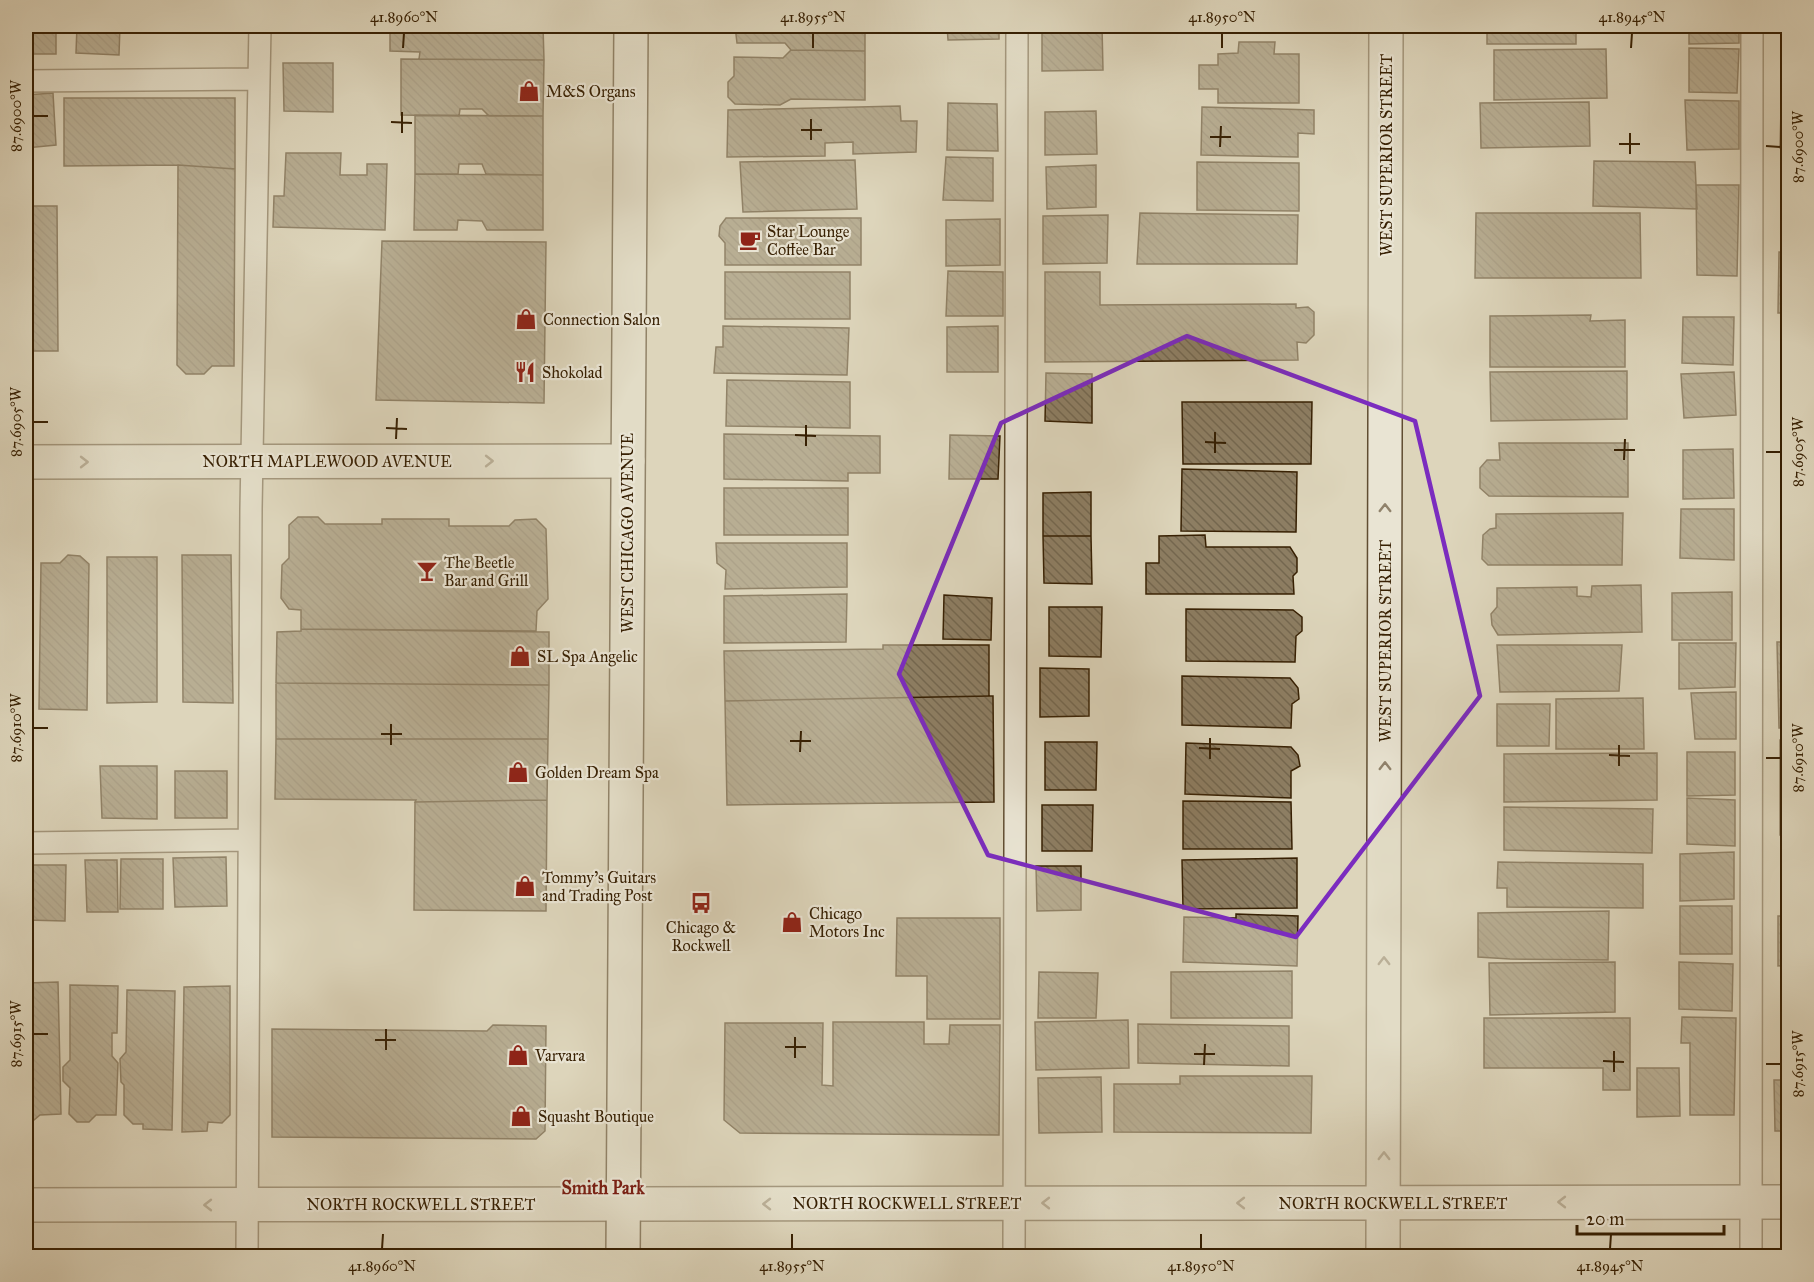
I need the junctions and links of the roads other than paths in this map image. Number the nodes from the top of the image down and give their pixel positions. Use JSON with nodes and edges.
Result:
{"nodes":[{"id":1,"x":260,"y":26,"type":"edge"},
{"id":2,"x":631,"y":26,"type":"edge"},
{"id":3,"x":1017,"y":26,"type":"edge"},
{"id":4,"x":1386,"y":26,"type":"edge"},
{"id":5,"x":1752,"y":26,"type":"edge"},
{"id":6,"x":259,"y":79,"type":"junction"},
{"id":7,"x":26,"y":81,"type":"edge"},
{"id":8,"x":628,"y":460,"type":"junction"},
{"id":9,"x":252,"y":461,"type":"junction"},
{"id":10,"x":26,"y":462,"type":"edge"},
{"id":11,"x":249,"y":840,"type":"junction"},
{"id":12,"x":26,"y":843,"type":"edge"},
{"id":13,"x":1751,"y":1202,"type":"junction"},
{"id":14,"x":1788,"y":1202,"type":"edge"},
{"id":15,"x":1014,"y":1203,"type":"junction"},
{"id":16,"x":1384,"y":1203,"type":"junction"},
{"id":17,"x":247,"y":1204,"type":"junction"},
{"id":18,"x":624,"y":1204,"type":"junction"},
{"id":19,"x":26,"y":1205,"type":"edge"},
{"id":20,"x":247,"y":1257,"type":"edge"},
{"id":21,"x":624,"y":1257,"type":"edge"},
{"id":22,"x":1014,"y":1257,"type":"edge"},
{"id":23,"x":1383,"y":1257,"type":"edge"},
{"id":24,"x":1751,"y":1257,"type":"edge"}],
"edges":[{"from":1,"to":6,"type":"lane"},
{"from":2,"to":8,"type":"street","name":"WEST CHICAGO AVENUE"},
{"from":3,"to":15,"type":"lane"},
{"from":16,"to":4,"type":"street","name":"WEST SUPERIOR STREET","one_way":true},
{"from":5,"to":13,"type":"lane"},
{"from":6,"to":7,"type":"lane"},
{"from":6,"to":9,"type":"lane"},
{"from":9,"to":8,"type":"street","name":"NORTH MAPLEWOOD AVENUE","one_way":true},
{"from":8,"to":18,"type":"street","name":"WEST CHICAGO AVENUE"},
{"from":10,"to":9,"type":"street","name":"NORTH MAPLEWOOD AVENUE","one_way":true},
{"from":9,"to":11,"type":"lane"},
{"from":11,"to":12,"type":"lane"},
{"from":11,"to":17,"type":"lane"},
{"from":13,"to":14,"type":"street","name":"NORTH ROCKWELL STREET"},
{"from":13,"to":16,"type":"street","name":"NORTH ROCKWELL STREET","one_way":true},
{"from":13,"to":24,"type":"lane"},
{"from":16,"to":15,"type":"street","name":"NORTH ROCKWELL STREET","one_way":true},
{"from":15,"to":18,"type":"street","name":"NORTH ROCKWELL STREET","one_way":true},
{"from":15,"to":22,"type":"lane"},
{"from":16,"to":23,"type":"street","name":"WEST SUPERIOR STREET"},
{"from":17,"to":18,"type":"street","name":"NORTH ROCKWELL STREET"},
{"from":17,"to":19,"type":"street","name":"NORTH ROCKWELL STREET","one_way":true},
{"from":17,"to":20,"type":"lane"},
{"from":18,"to":21,"type":"street","name":"WEST CHICAGO AVENUE"}]}
